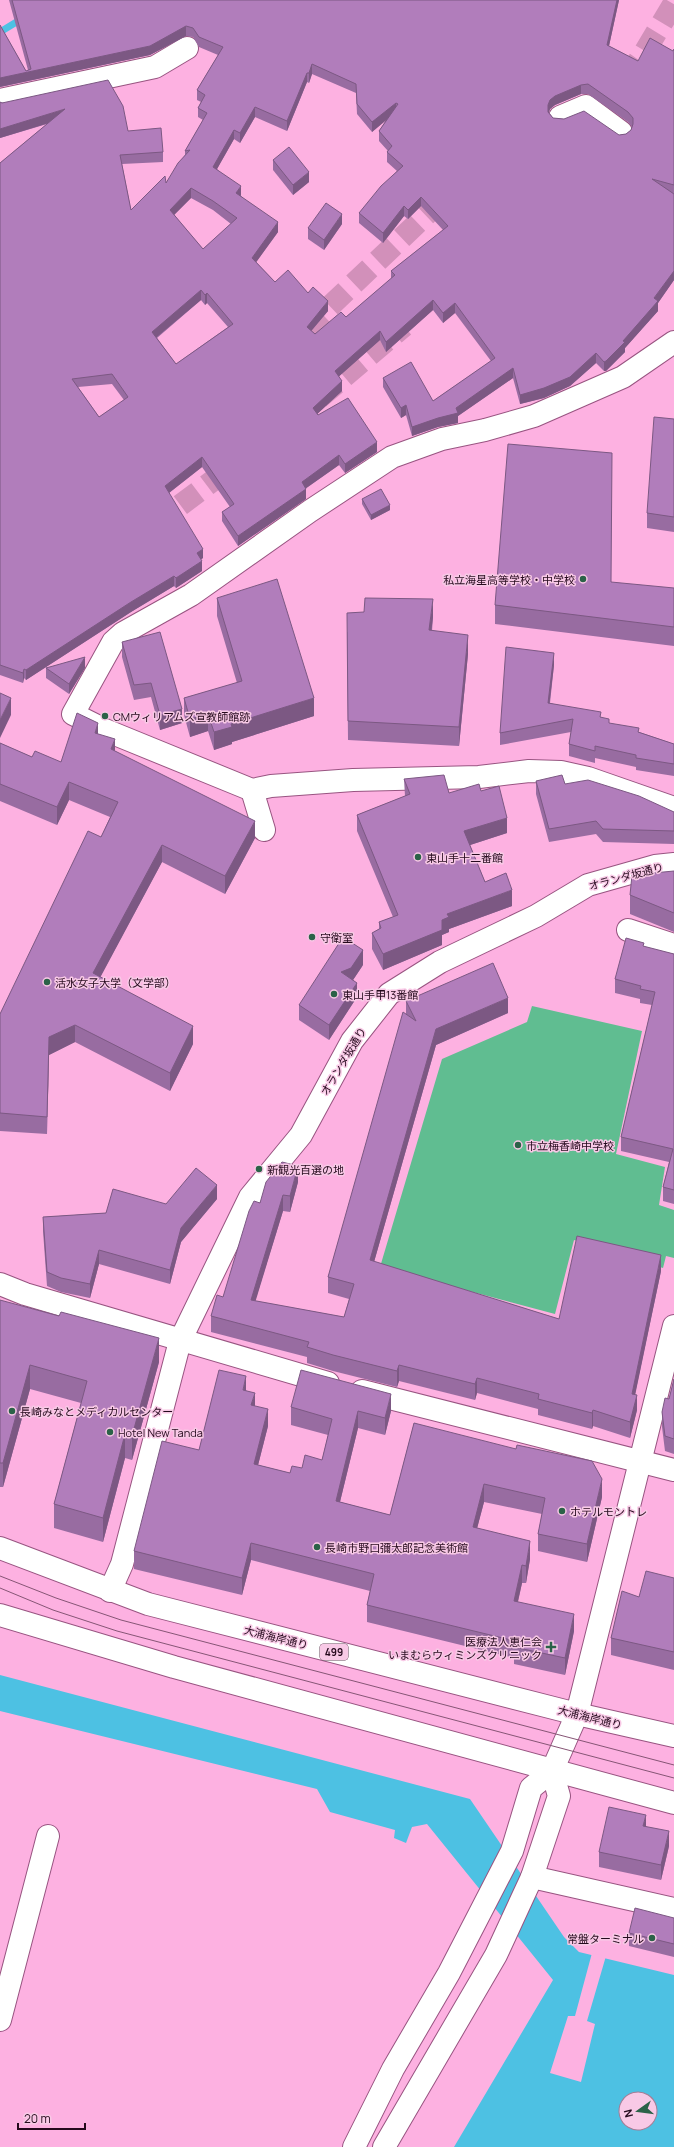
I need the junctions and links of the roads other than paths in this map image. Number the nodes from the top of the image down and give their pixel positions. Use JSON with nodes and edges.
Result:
{"nodes":[{"id":1,"x":187,"y":48,"type":"dead end"},
{"id":2,"x":0,"y":100,"type":"edge"},
{"id":3,"x":560,"y":117,"type":"edge"},
{"id":4,"x":621,"y":132,"type":"dead end"},
{"id":5,"x":674,"y":342,"type":"edge"},
{"id":6,"x":252,"y":790,"type":"junction"},
{"id":7,"x":674,"y":808,"type":"edge"},
{"id":8,"x":264,"y":830,"type":"dead end"},
{"id":9,"x":674,"y":864,"type":"edge"},
{"id":10,"x":628,"y":930,"type":"dead end"},
{"id":11,"x":674,"y":945,"type":"edge"},
{"id":12,"x":0,"y":1284,"type":"edge"},
{"id":13,"x":674,"y":1326,"type":"edge"},
{"id":14,"x":180,"y":1341,"type":"junction"},
{"id":15,"x":640,"y":1461,"type":"junction"},
{"id":16,"x":674,"y":1470,"type":"edge"},
{"id":17,"x":0,"y":1548,"type":"edge"},
{"id":18,"x":110,"y":1591,"type":"junction"},
{"id":19,"x":0,"y":1615,"type":"edge"},
{"id":20,"x":577,"y":1714,"type":"junction"},
{"id":21,"x":674,"y":1736,"type":"edge"},
{"id":22,"x":552,"y":1772,"type":"junction"},
{"id":23,"x":674,"y":1803,"type":"edge"},
{"id":24,"x":48,"y":1836,"type":"dead end"},
{"id":25,"x":532,"y":1877,"type":"junction"},
{"id":26,"x":674,"y":1908,"type":"edge"},
{"id":27,"x":0,"y":2020,"type":"edge"},
{"id":28,"x":354,"y":2147,"type":"edge"},
{"id":29,"x":384,"y":2147,"type":"edge"}],
"edges":[{"from":1,"to":2,"type":"main road"},
{"from":3,"to":4,"type":"main road"},
{"from":5,"to":6,"type":"main road"},
{"from":6,"to":7,"type":"main road"},
{"from":6,"to":8,"type":"main road"},
{"from":9,"to":14,"type":"main road","name":"オランダ坂通り"},
{"from":10,"to":11,"type":"main road"},
{"from":12,"to":14,"type":"main road"},
{"from":13,"to":15,"type":"main road"},
{"from":14,"to":15,"type":"main road"},
{"from":14,"to":18,"type":"main road","name":"オランダ坂通り"},
{"from":15,"to":16,"type":"main road"},
{"from":15,"to":20,"type":"main road"},
{"from":17,"to":18,"type":"main road","name":"大浦海岸通り","number":"499"},
{"from":18,"to":20,"type":"main road","name":"大浦海岸通り","number":"499"},
{"from":19,"to":22,"type":"main road"},
{"from":20,"to":21,"type":"main road","name":"大浦海岸通り","number":"499"},
{"from":20,"to":22,"type":"main road"},
{"from":22,"to":23,"type":"main road"},
{"from":22,"to":25,"type":"main road"},
{"from":22,"to":28,"type":"main road"},
{"from":24,"to":27,"type":"main road"},
{"from":25,"to":26,"type":"main road"},
{"from":25,"to":29,"type":"main road"}]}
